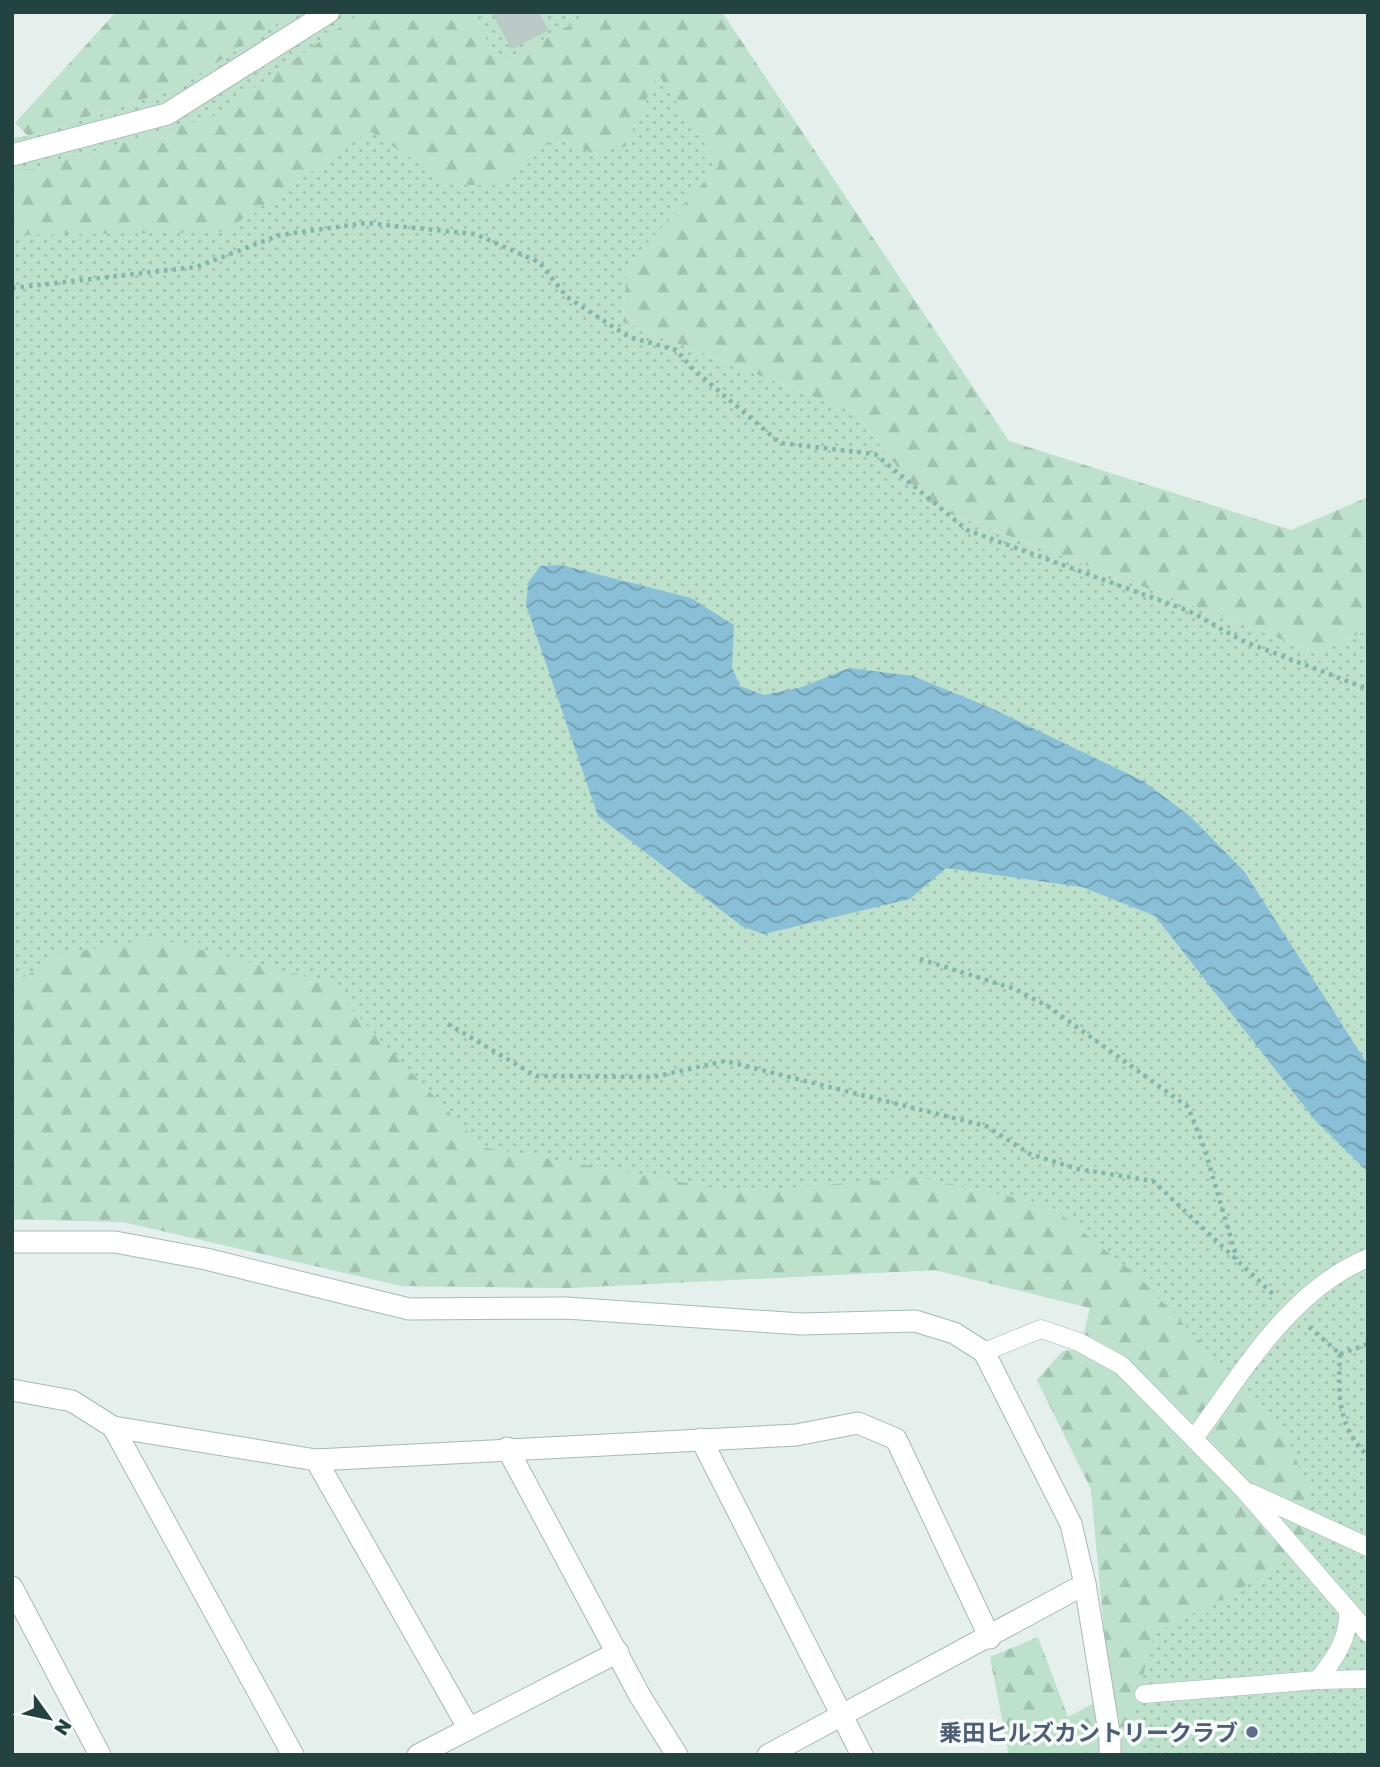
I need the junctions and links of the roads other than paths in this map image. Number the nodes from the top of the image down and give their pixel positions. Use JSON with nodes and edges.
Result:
{"nodes":[{"id":1,"x":329,"y":12,"type":"edge"},
{"id":2,"x":12,"y":155,"type":"edge"},
{"id":3,"x":12,"y":1242,"type":"edge"},
{"id":4,"x":1368,"y":1258,"type":"edge"},
{"id":5,"x":984,"y":1352,"type":"junction"},
{"id":6,"x":12,"y":1390,"type":"edge"},
{"id":7,"x":113,"y":1427,"type":"junction"},
{"id":8,"x":1195,"y":1437,"type":"junction"},
{"id":9,"x":701,"y":1439,"type":"junction"},
{"id":10,"x":507,"y":1448,"type":"junction"},
{"id":11,"x":316,"y":1460,"type":"junction"},
{"id":12,"x":1244,"y":1490,"type":"junction"},
{"id":13,"x":1368,"y":1547,"type":"edge"},
{"id":14,"x":1085,"y":1584,"type":"junction"},
{"id":15,"x":12,"y":1587,"type":"edge"},
{"id":16,"x":1348,"y":1611,"type":"junction"},
{"id":17,"x":1368,"y":1633,"type":"edge"},
{"id":18,"x":990,"y":1638,"type":"junction"},
{"id":19,"x":618,"y":1652,"type":"junction"},
{"id":20,"x":1368,"y":1679,"type":"edge"},
{"id":21,"x":1318,"y":1680,"type":"junction"},
{"id":22,"x":1144,"y":1694,"type":"dead end"},
{"id":23,"x":842,"y":1715,"type":"junction"},
{"id":24,"x":468,"y":1729,"type":"junction"},
{"id":25,"x":100,"y":1755,"type":"edge"},
{"id":26,"x":293,"y":1755,"type":"edge"},
{"id":27,"x":418,"y":1755,"type":"edge"},
{"id":28,"x":677,"y":1755,"type":"edge"},
{"id":29,"x":768,"y":1755,"type":"edge"},
{"id":30,"x":862,"y":1755,"type":"edge"},
{"id":31,"x":1110,"y":1755,"type":"edge"}],
"edges":[{"from":1,"to":2,"type":"street"},
{"from":3,"to":5,"type":"street"},
{"from":4,"to":8,"type":"lane"},
{"from":5,"to":8,"type":"lane"},
{"from":5,"to":14,"type":"street"},
{"from":6,"to":7,"type":"street"},
{"from":7,"to":11,"type":"street"},
{"from":7,"to":26,"type":"street"},
{"from":8,"to":12,"type":"lane"},
{"from":9,"to":10,"type":"street"},
{"from":9,"to":18,"type":"street"},
{"from":9,"to":23,"type":"street"},
{"from":10,"to":11,"type":"street"},
{"from":10,"to":19,"type":"street"},
{"from":11,"to":24,"type":"street"},
{"from":12,"to":13,"type":"lane"},
{"from":12,"to":16,"type":"lane"},
{"from":14,"to":18,"type":"street"},
{"from":14,"to":31,"type":"street"},
{"from":15,"to":25,"type":"street"},
{"from":16,"to":17,"type":"lane"},
{"from":16,"to":21,"type":"lane"},
{"from":18,"to":23,"type":"street"},
{"from":19,"to":24,"type":"street"},
{"from":19,"to":28,"type":"street"},
{"from":20,"to":21,"type":"lane"},
{"from":21,"to":22,"type":"lane"},
{"from":23,"to":29,"type":"street"},
{"from":23,"to":30,"type":"street"},
{"from":24,"to":27,"type":"street"}]}
